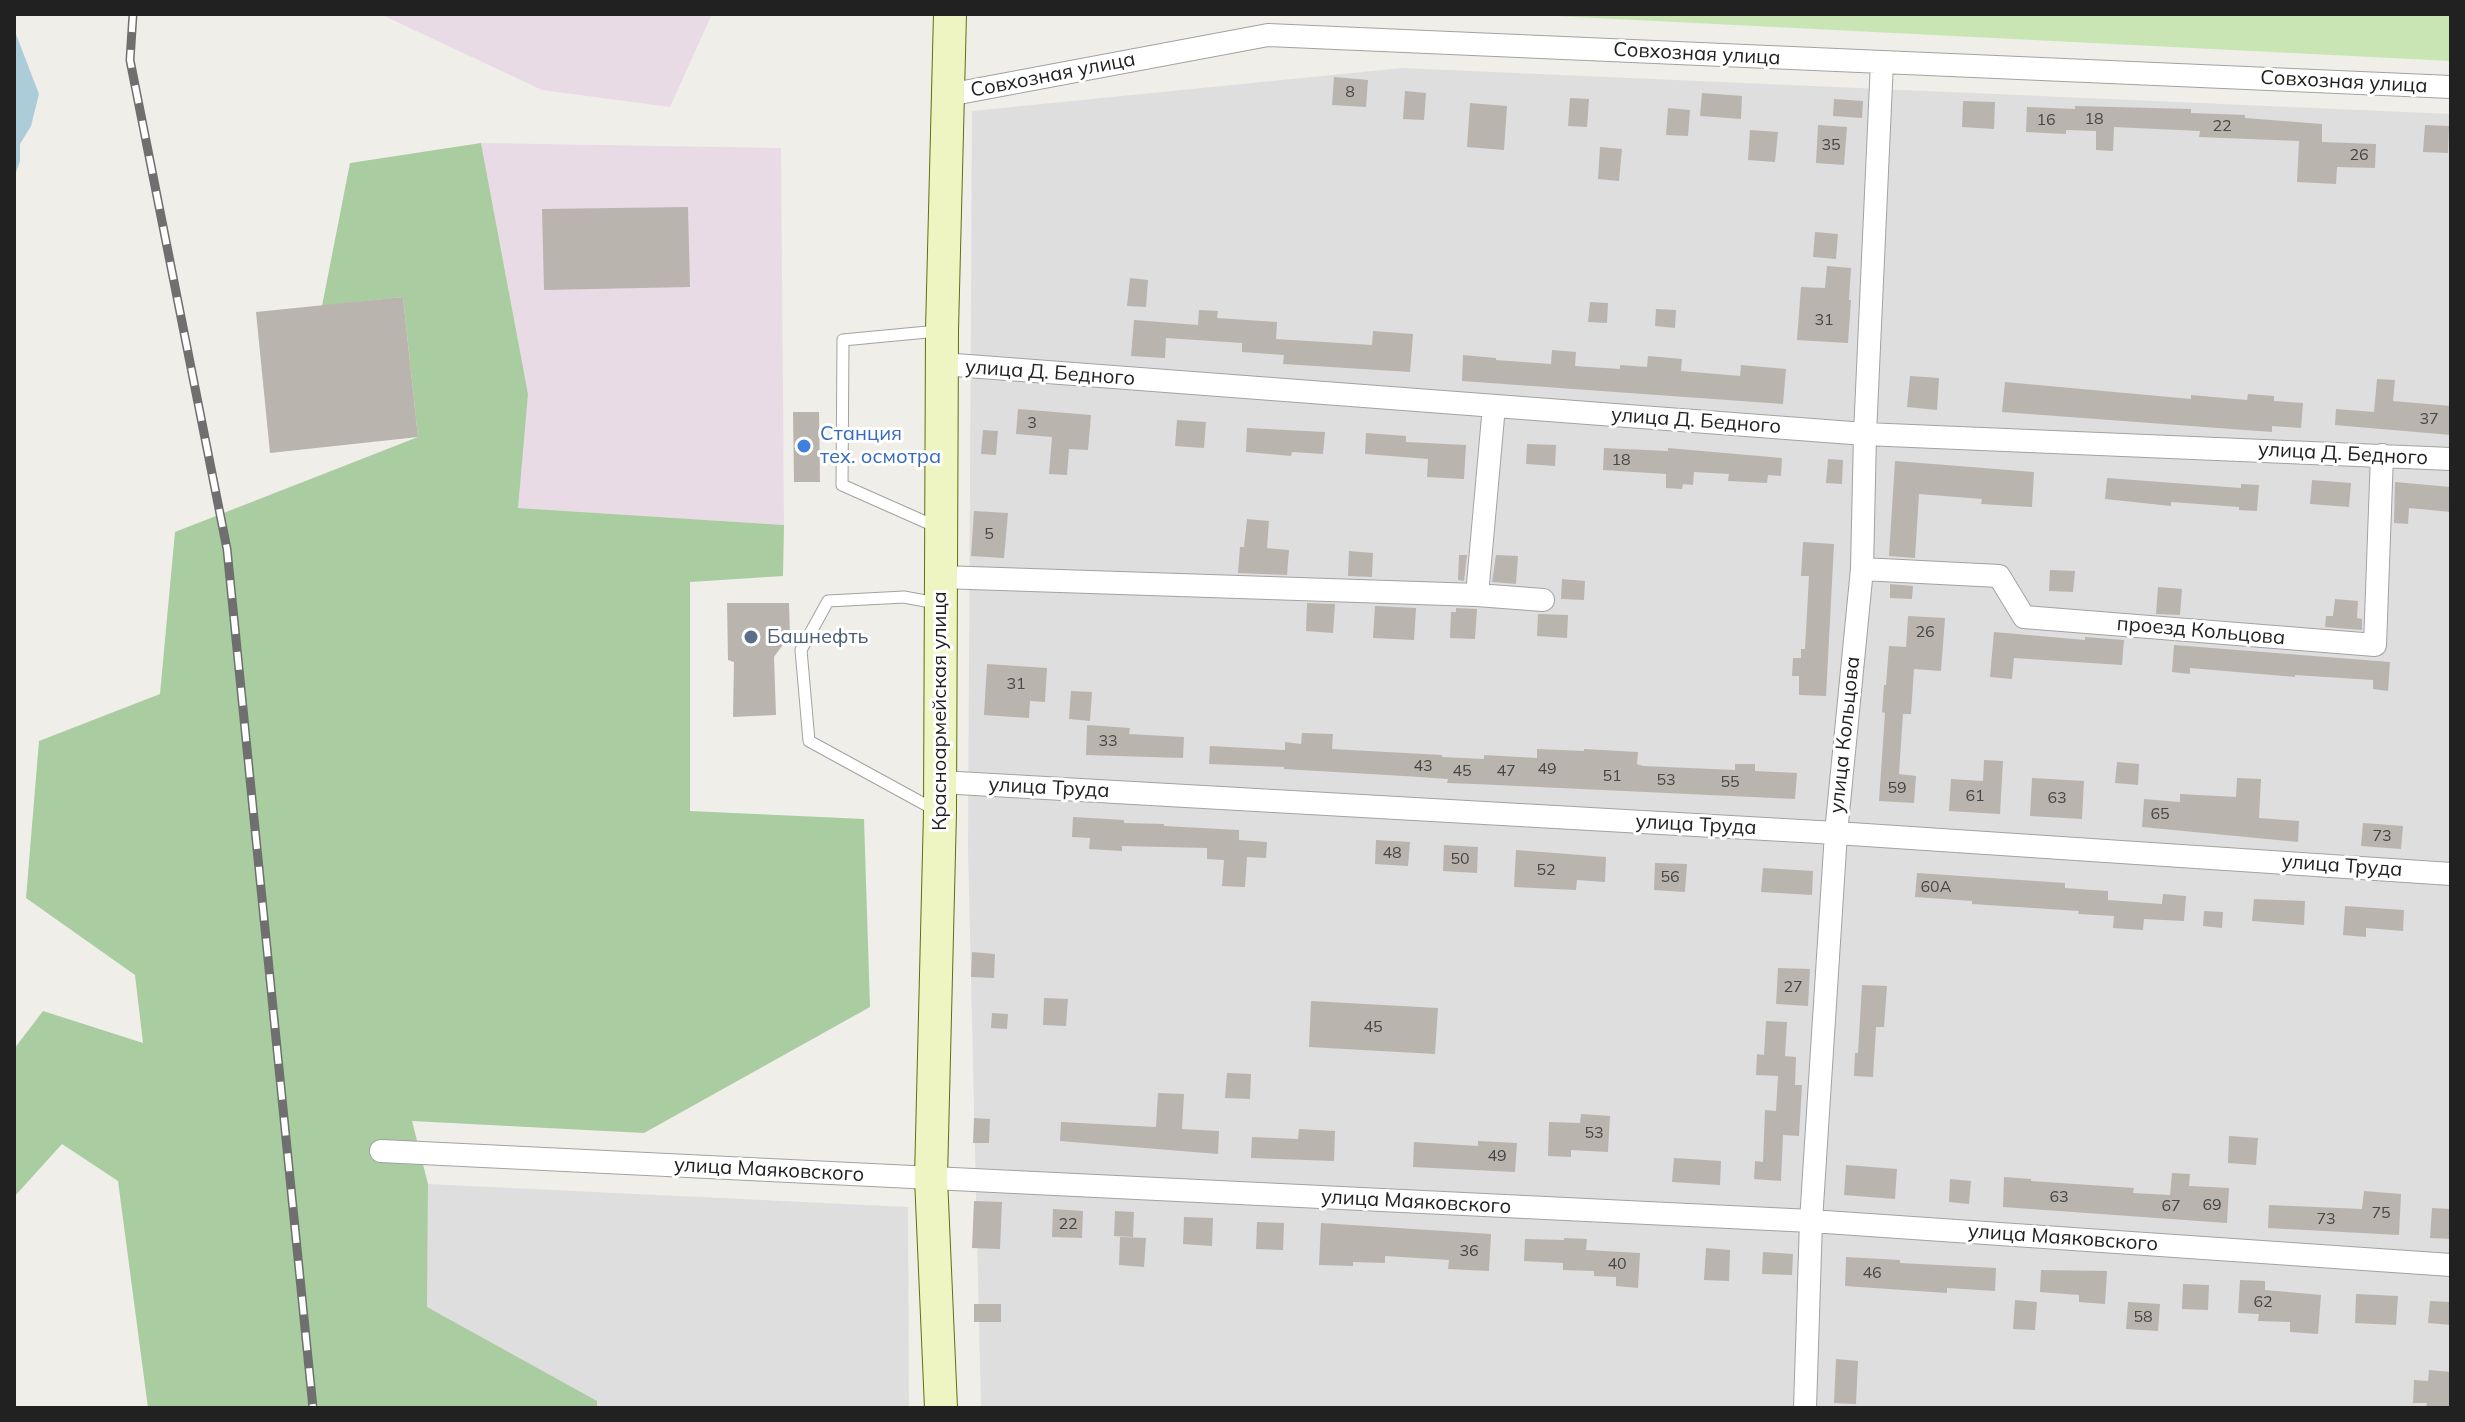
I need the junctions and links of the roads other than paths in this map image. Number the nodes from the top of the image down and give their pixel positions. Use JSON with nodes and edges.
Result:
{"nodes":[{"id":1,"x":950,"y":14,"type":"edge"},
{"id":2,"x":1882,"y":62,"type":"junction"},
{"id":3,"x":2451,"y":87,"type":"edge"},
{"id":4,"x":948,"y":95,"type":"junction"},
{"id":5,"x":942,"y":330,"type":"junction"},
{"id":6,"x":942,"y":364,"type":"junction"},
{"id":7,"x":1494,"y":406,"type":"junction"},
{"id":8,"x":1865,"y":434,"type":"junction"},
{"id":9,"x":2382,"y":455,"type":"junction"},
{"id":10,"x":2451,"y":459,"type":"edge"},
{"id":11,"x":941,"y":529,"type":"junction"},
{"id":12,"x":1862,"y":569,"type":"junction"},
{"id":13,"x":941,"y":590,"type":"junction"},
{"id":14,"x":1477,"y":595,"type":"junction"},
{"id":15,"x":1543,"y":600,"type":"dead end"},
{"id":16,"x":940,"y":797,"type":"junction"},
{"id":17,"x":1836,"y":833,"type":"junction"},
{"id":18,"x":2451,"y":874,"type":"edge"},
{"id":19,"x":381,"y":1151,"type":"dead end"},
{"id":20,"x":931,"y":1178,"type":"junction"},
{"id":21,"x":1811,"y":1221,"type":"junction"},
{"id":22,"x":2451,"y":1265,"type":"edge"},
{"id":23,"x":941,"y":1408,"type":"edge"},
{"id":24,"x":1805,"y":1408,"type":"edge"}],
"edges":[{"from":1,"to":4,"type":"main road","name":"Красноармейская улица"},
{"from":2,"to":3,"type":"street","name":"Совхозная улица"},
{"from":2,"to":4,"type":"street","name":"Совхозная улица"},
{"from":2,"to":8,"type":"street","name":"улица Кольцова"},
{"from":4,"to":5,"type":"main road","name":"Красноармейская улица"},
{"from":5,"to":6,"type":"main road","name":"Красноармейская улица"},
{"from":5,"to":11,"type":"lane"},
{"from":6,"to":7,"type":"street","name":"улица Д. Бедного"},
{"from":6,"to":11,"type":"main road","name":"Красноармейская улица"},
{"from":7,"to":8,"type":"street","name":"улица Д. Бедного"},
{"from":7,"to":14,"type":"street"},
{"from":8,"to":9,"type":"street","name":"улица Д. Бедного"},
{"from":8,"to":12,"type":"street","name":"улица Кольцова"},
{"from":9,"to":10,"type":"street","name":"улица Д. Бедного"},
{"from":9,"to":12,"type":"street","name":"проезд Кольцова"},
{"from":11,"to":13,"type":"main road","name":"Красноармейская улица"},
{"from":12,"to":17,"type":"street","name":"улица Кольцова"},
{"from":13,"to":14,"type":"street"},
{"from":13,"to":16,"type":"main road","name":"Красноармейская улица"},
{"from":13,"to":16,"type":"lane"},
{"from":14,"to":15,"type":"street"},
{"from":16,"to":17,"type":"street","name":"улица Труда"},
{"from":16,"to":20,"type":"main road","name":"Красноармейская улица"},
{"from":17,"to":18,"type":"street","name":"улица Труда"},
{"from":17,"to":21,"type":"street","name":"улица Кольцова"},
{"from":19,"to":20,"type":"street","name":"улица Маяковского"},
{"from":20,"to":21,"type":"street","name":"улица Маяковского"},
{"from":20,"to":23,"type":"main road","name":"Красноармейская улица"},
{"from":21,"to":22,"type":"street","name":"улица Маяковского"},
{"from":21,"to":24,"type":"street","name":"улица Кольцова"}]}
